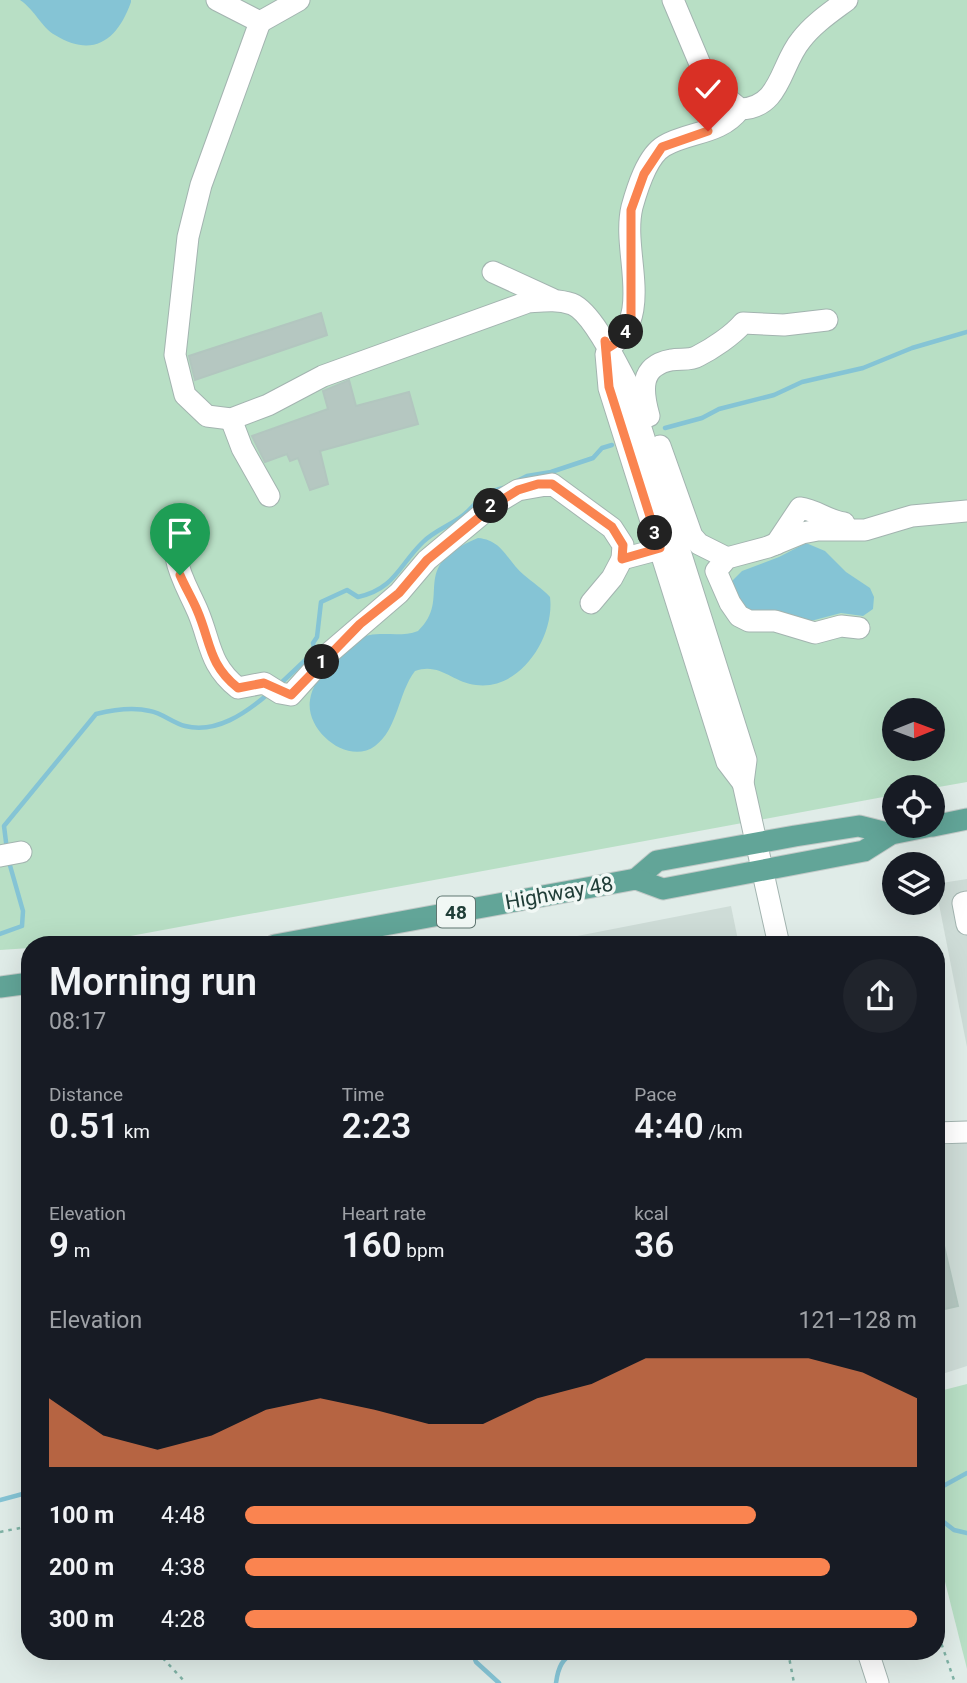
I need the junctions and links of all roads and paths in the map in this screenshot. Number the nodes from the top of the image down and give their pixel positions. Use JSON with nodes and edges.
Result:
{"nodes":[{"id":1,"x":217,"y":0,"type":"edge"},
{"id":2,"x":299,"y":0,"type":"edge"},
{"id":3,"x":673,"y":0,"type":"edge"},
{"id":4,"x":846,"y":0,"type":"edge"},
{"id":5,"x":260,"y":22,"type":"junction"},
{"id":6,"x":740,"y":109,"type":"junction"},
{"id":7,"x":494,"y":272,"type":"dead end"},
{"id":8,"x":554,"y":300,"type":"junction"},
{"id":9,"x":827,"y":320,"type":"dead end"},
{"id":10,"x":606,"y":344,"type":"junction"},
{"id":11,"x":231,"y":419,"type":"junction"},
{"id":12,"x":269,"y":496,"type":"dead end"},
{"id":13,"x":967,"y":511,"type":"edge"},
{"id":14,"x":669,"y":546,"type":"junction"},
{"id":15,"x":176,"y":557,"type":"dead end"},
{"id":16,"x":622,"y":559,"type":"junction"},
{"id":17,"x":722,"y":564,"type":"junction"},
{"id":18,"x":592,"y":603,"type":"dead end"},
{"id":19,"x":859,"y":628,"type":"dead end"},
{"id":20,"x":967,"y":819,"type":"edge"},
{"id":21,"x":945,"y":823,"type":"edge"},
{"id":22,"x":882,"y":832,"type":"edge"},
{"id":23,"x":885,"y":838,"type":"edge"},
{"id":24,"x":758,"y":843,"type":"junction"},
{"id":25,"x":762,"y":870,"type":"junction"},
{"id":26,"x":636,"y":879,"type":"junction"},
{"id":27,"x":967,"y":902,"type":"edge"},
{"id":28,"x":967,"y":924,"type":"edge"},
{"id":29,"x":324,"y":936,"type":"edge"},
{"id":30,"x":777,"y":936,"type":"edge"},
{"id":31,"x":21,"y":984,"type":"edge"},
{"id":32,"x":0,"y":986,"type":"edge"},
{"id":33,"x":967,"y":1132,"type":"edge"},
{"id":34,"x":945,"y":1133,"type":"edge"},
{"id":35,"x":21,"y":1528,"type":"edge"},
{"id":36,"x":0,"y":1532,"type":"edge"},
{"id":37,"x":945,"y":1654,"type":"edge"},
{"id":38,"x":164,"y":1660,"type":"edge"},
{"id":39,"x":790,"y":1660,"type":"edge"},
{"id":40,"x":871,"y":1660,"type":"edge"},
{"id":41,"x":186,"y":1683,"type":"edge"},
{"id":42,"x":794,"y":1683,"type":"edge"},
{"id":43,"x":878,"y":1683,"type":"edge"},
{"id":44,"x":955,"y":1683,"type":"edge"}],
"edges":[{"from":1,"to":5,"type":"street"},
{"from":2,"to":5,"type":"street"},
{"from":3,"to":6,"type":"street"},
{"from":4,"to":6,"type":"street"},
{"from":5,"to":11,"type":"street"},
{"from":6,"to":10,"type":"street"},
{"from":7,"to":8,"type":"street"},
{"from":8,"to":10,"type":"street"},
{"from":8,"to":11,"type":"street"},
{"from":9,"to":17,"type":"street"},
{"from":10,"to":14,"type":"street"},
{"from":11,"to":12,"type":"street"},
{"from":13,"to":17,"type":"street"},
{"from":14,"to":16,"type":"street"},
{"from":14,"to":17,"type":"street"},
{"from":14,"to":24,"type":"street"},
{"from":15,"to":16,"type":"street"},
{"from":16,"to":18,"type":"street"},
{"from":17,"to":19,"type":"street"},
{"from":20,"to":21,"type":"main road","name":"Highway 48","number":"48"},
{"from":22,"to":24,"type":"main road","name":"Highway 48","number":"48"},
{"from":23,"to":25,"type":"main road","name":"Highway 48","number":"48"},
{"from":24,"to":25,"type":"street"},
{"from":24,"to":26,"type":"main road","name":"Highway 48","number":"48"},
{"from":25,"to":26,"type":"main road","name":"Highway 48","number":"48"},
{"from":25,"to":30,"type":"street"},
{"from":26,"to":29,"type":"main road","name":"Highway 48","number":"48"},
{"from":27,"to":28,"type":"street"},
{"from":31,"to":32,"type":"main road"},
{"from":33,"to":34,"type":"street"},
{"from":35,"to":36,"type":"path"},
{"from":37,"to":44,"type":"path"},
{"from":38,"to":41,"type":"path"},
{"from":39,"to":42,"type":"path"},
{"from":40,"to":43,"type":"street"}]}
